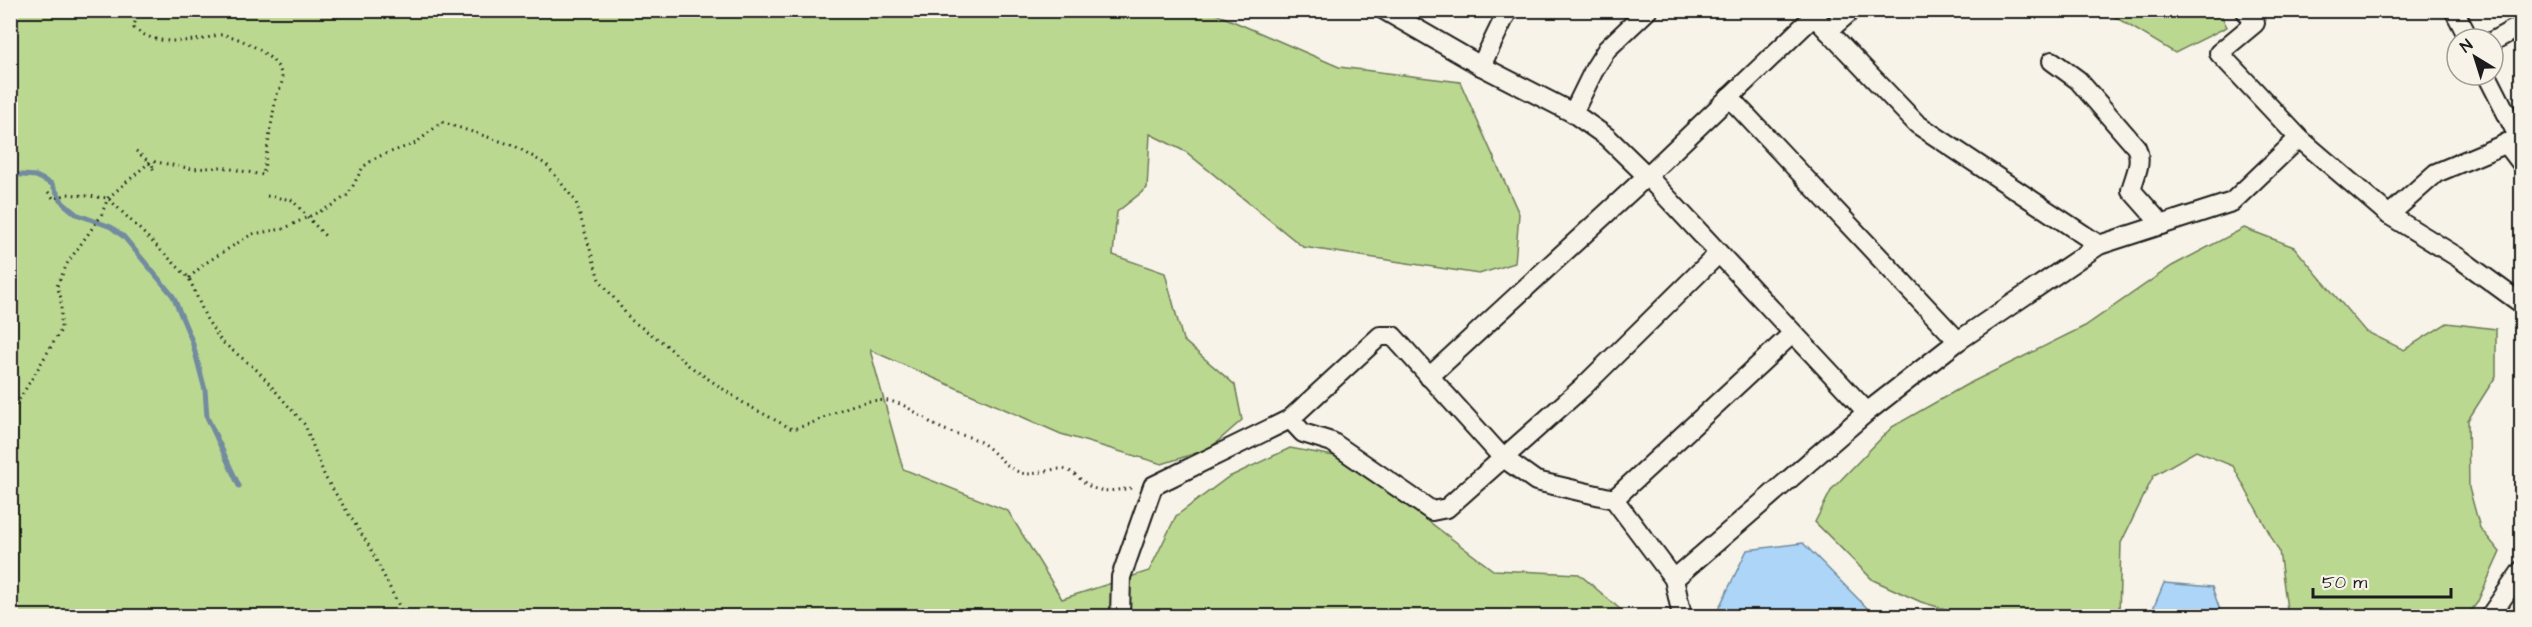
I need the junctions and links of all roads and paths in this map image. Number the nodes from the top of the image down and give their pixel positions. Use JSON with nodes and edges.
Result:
{"nodes":[{"id":1,"x":137,"y":10,"type":"edge"},
{"id":2,"x":1508,"y":10,"type":"edge"},
{"id":3,"x":1648,"y":10,"type":"edge"},
{"id":4,"x":1852,"y":10,"type":"edge"},
{"id":5,"x":2245,"y":10,"type":"edge"},
{"id":6,"x":2454,"y":10,"type":"edge"},
{"id":7,"x":1388,"y":11,"type":"edge"},
{"id":8,"x":1811,"y":14,"type":"edge"},
{"id":9,"x":2522,"y":26,"type":"edge"},
{"id":10,"x":2463,"y":27,"type":"edge"},
{"id":11,"x":1828,"y":31,"type":"junction"},
{"id":12,"x":2505,"y":34,"type":"edge"},
{"id":13,"x":2052,"y":61,"type":"dead end"},
{"id":14,"x":1481,"y":66,"type":"junction"},
{"id":15,"x":2492,"y":87,"type":"edge"},
{"id":16,"x":1729,"y":97,"type":"junction"},
{"id":17,"x":1573,"y":113,"type":"junction"},
{"id":18,"x":2299,"y":138,"type":"junction"},
{"id":19,"x":2515,"y":139,"type":"edge"},
{"id":20,"x":135,"y":152,"type":"dead end"},
{"id":21,"x":151,"y":161,"type":"junction"},
{"id":22,"x":2522,"y":164,"type":"edge"},
{"id":23,"x":1647,"y":176,"type":"junction"},
{"id":24,"x":48,"y":192,"type":"dead end"},
{"id":25,"x":267,"y":196,"type":"dead end"},
{"id":26,"x":108,"y":198,"type":"junction"},
{"id":27,"x":2389,"y":215,"type":"junction"},
{"id":28,"x":310,"y":217,"type":"junction"},
{"id":29,"x":2162,"y":225,"type":"junction"},
{"id":30,"x":327,"y":238,"type":"dead end"},
{"id":31,"x":2099,"y":245,"type":"junction"},
{"id":32,"x":1718,"y":254,"type":"junction"},
{"id":33,"x":189,"y":278,"type":"junction"},
{"id":34,"x":2522,"y":304,"type":"edge"},
{"id":35,"x":1792,"y":334,"type":"junction"},
{"id":36,"x":1959,"y":341,"type":"junction"},
{"id":37,"x":1429,"y":376,"type":"junction"},
{"id":38,"x":1867,"y":412,"type":"junction"},
{"id":39,"x":10,"y":415,"type":"edge"},
{"id":40,"x":1290,"y":419,"type":"junction"},
{"id":41,"x":1502,"y":457,"type":"junction"},
{"id":42,"x":1153,"y":486,"type":"junction"},
{"id":43,"x":1614,"y":499,"type":"junction"},
{"id":44,"x":2522,"y":570,"type":"edge"},
{"id":45,"x":1674,"y":579,"type":"junction"},
{"id":46,"x":404,"y":616,"type":"edge"},
{"id":47,"x":1120,"y":616,"type":"edge"},
{"id":48,"x":1682,"y":616,"type":"edge"},
{"id":49,"x":2490,"y":616,"type":"edge"}],
"edges":[{"from":1,"to":21,"type":"path"},
{"from":2,"to":14,"type":"street"},
{"from":3,"to":17,"type":"street"},
{"from":4,"to":11,"type":"street"},
{"from":5,"to":18,"type":"street"},
{"from":6,"to":10,"type":"street"},
{"from":7,"to":14,"type":"street"},
{"from":8,"to":11,"type":"street"},
{"from":8,"to":16,"type":"street"},
{"from":9,"to":12,"type":"street"},
{"from":11,"to":31,"type":"street"},
{"from":13,"to":29,"type":"street"},
{"from":14,"to":17,"type":"street"},
{"from":15,"to":19,"type":"street"},
{"from":16,"to":23,"type":"street"},
{"from":16,"to":36,"type":"street"},
{"from":17,"to":23,"type":"street"},
{"from":18,"to":27,"type":"street"},
{"from":18,"to":29,"type":"street"},
{"from":19,"to":22,"type":"street"},
{"from":19,"to":27,"type":"street"},
{"from":20,"to":21,"type":"path"},
{"from":21,"to":26,"type":"path"},
{"from":23,"to":32,"type":"street"},
{"from":23,"to":37,"type":"street"},
{"from":24,"to":26,"type":"path"},
{"from":25,"to":28,"type":"path"},
{"from":26,"to":33,"type":"path"},
{"from":26,"to":39,"type":"path"},
{"from":27,"to":34,"type":"street"},
{"from":28,"to":30,"type":"path"},
{"from":28,"to":33,"type":"path"},
{"from":28,"to":42,"type":"path"},
{"from":29,"to":31,"type":"street"},
{"from":31,"to":36,"type":"street"},
{"from":32,"to":35,"type":"street"},
{"from":32,"to":41,"type":"street"},
{"from":33,"to":46,"type":"path"},
{"from":35,"to":38,"type":"street"},
{"from":35,"to":43,"type":"street"},
{"from":36,"to":38,"type":"street"},
{"from":37,"to":40,"type":"street"},
{"from":37,"to":41,"type":"street"},
{"from":38,"to":45,"type":"street"},
{"from":40,"to":41,"type":"street"},
{"from":40,"to":42,"type":"street"},
{"from":41,"to":43,"type":"street"},
{"from":42,"to":47,"type":"street"},
{"from":43,"to":45,"type":"street"},
{"from":44,"to":49,"type":"street"},
{"from":45,"to":48,"type":"street"}]}
